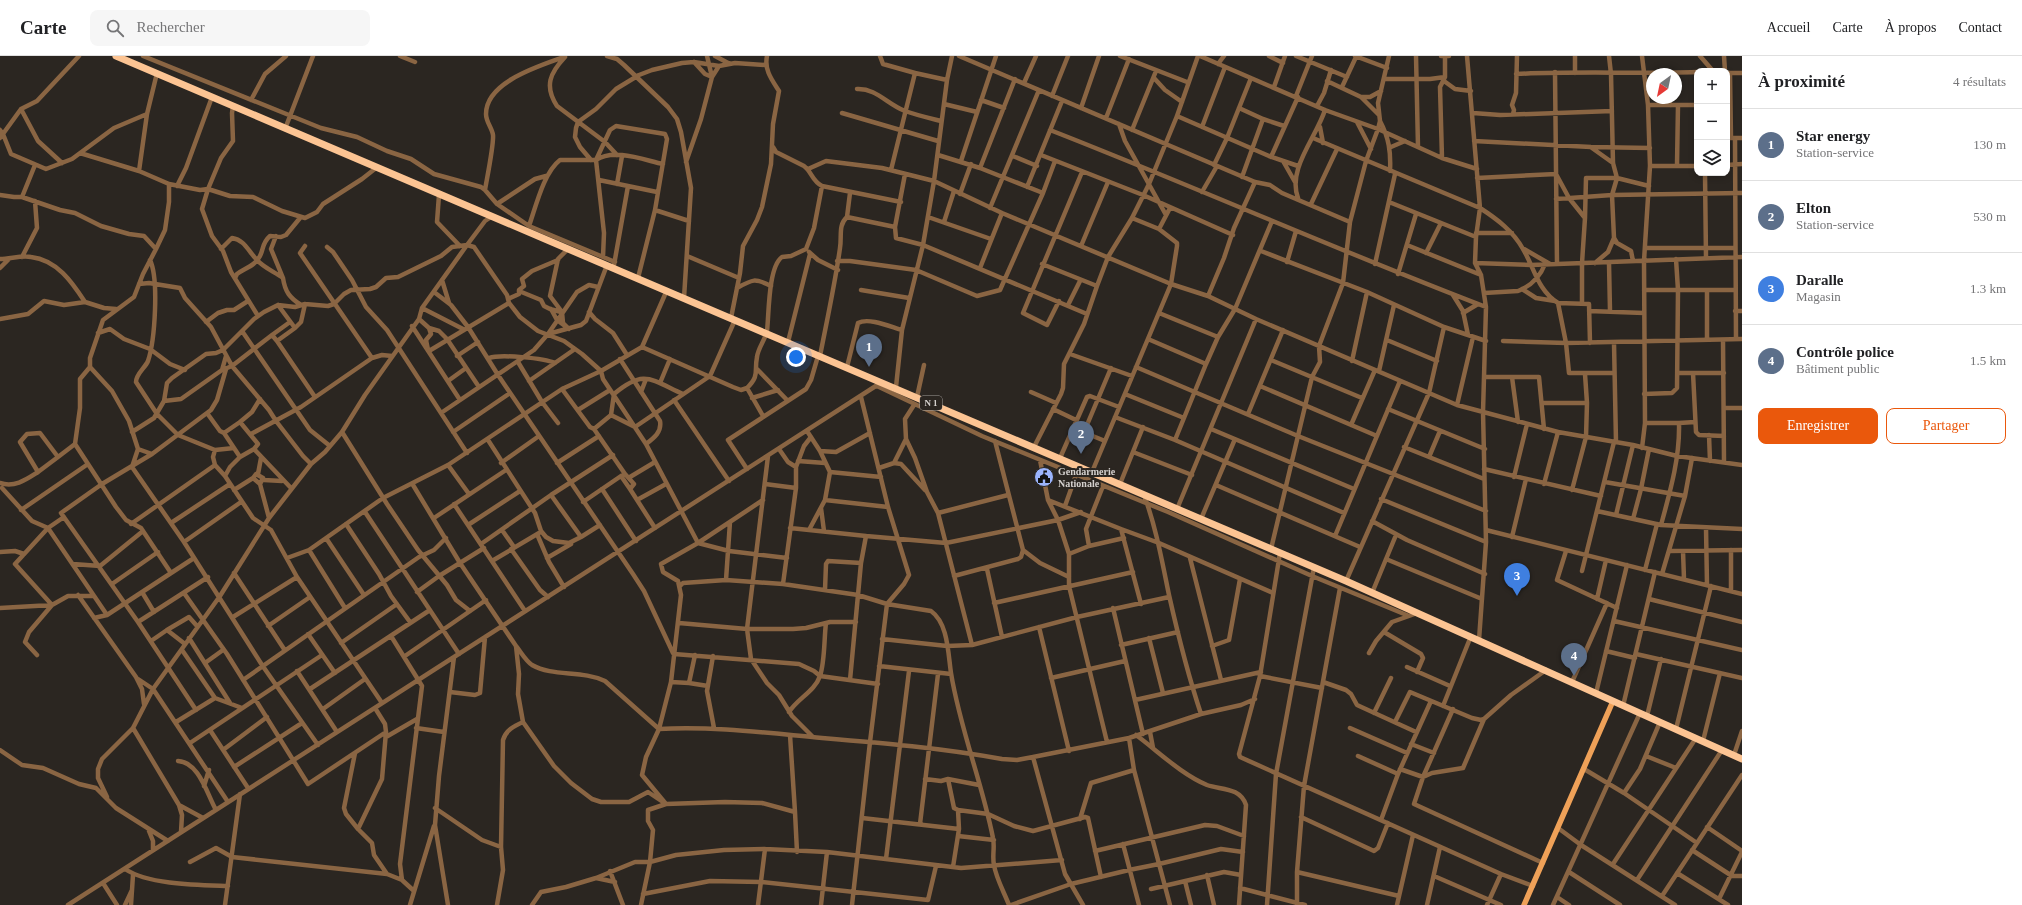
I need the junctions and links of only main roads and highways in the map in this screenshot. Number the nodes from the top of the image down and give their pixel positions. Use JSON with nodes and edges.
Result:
{"nodes":[{"id":1,"x":116,"y":56,"type":"edge"},
{"id":2,"x":1612,"y":700,"type":"junction"},
{"id":3,"x":1742,"y":759,"type":"edge"},
{"id":4,"x":1524,"y":905,"type":"edge"}],
"edges":[{"from":1,"to":2,"type":"highway","number":"N 1"},
{"from":2,"to":3,"type":"highway","number":"N 1"},
{"from":2,"to":4,"type":"main road"}]}
